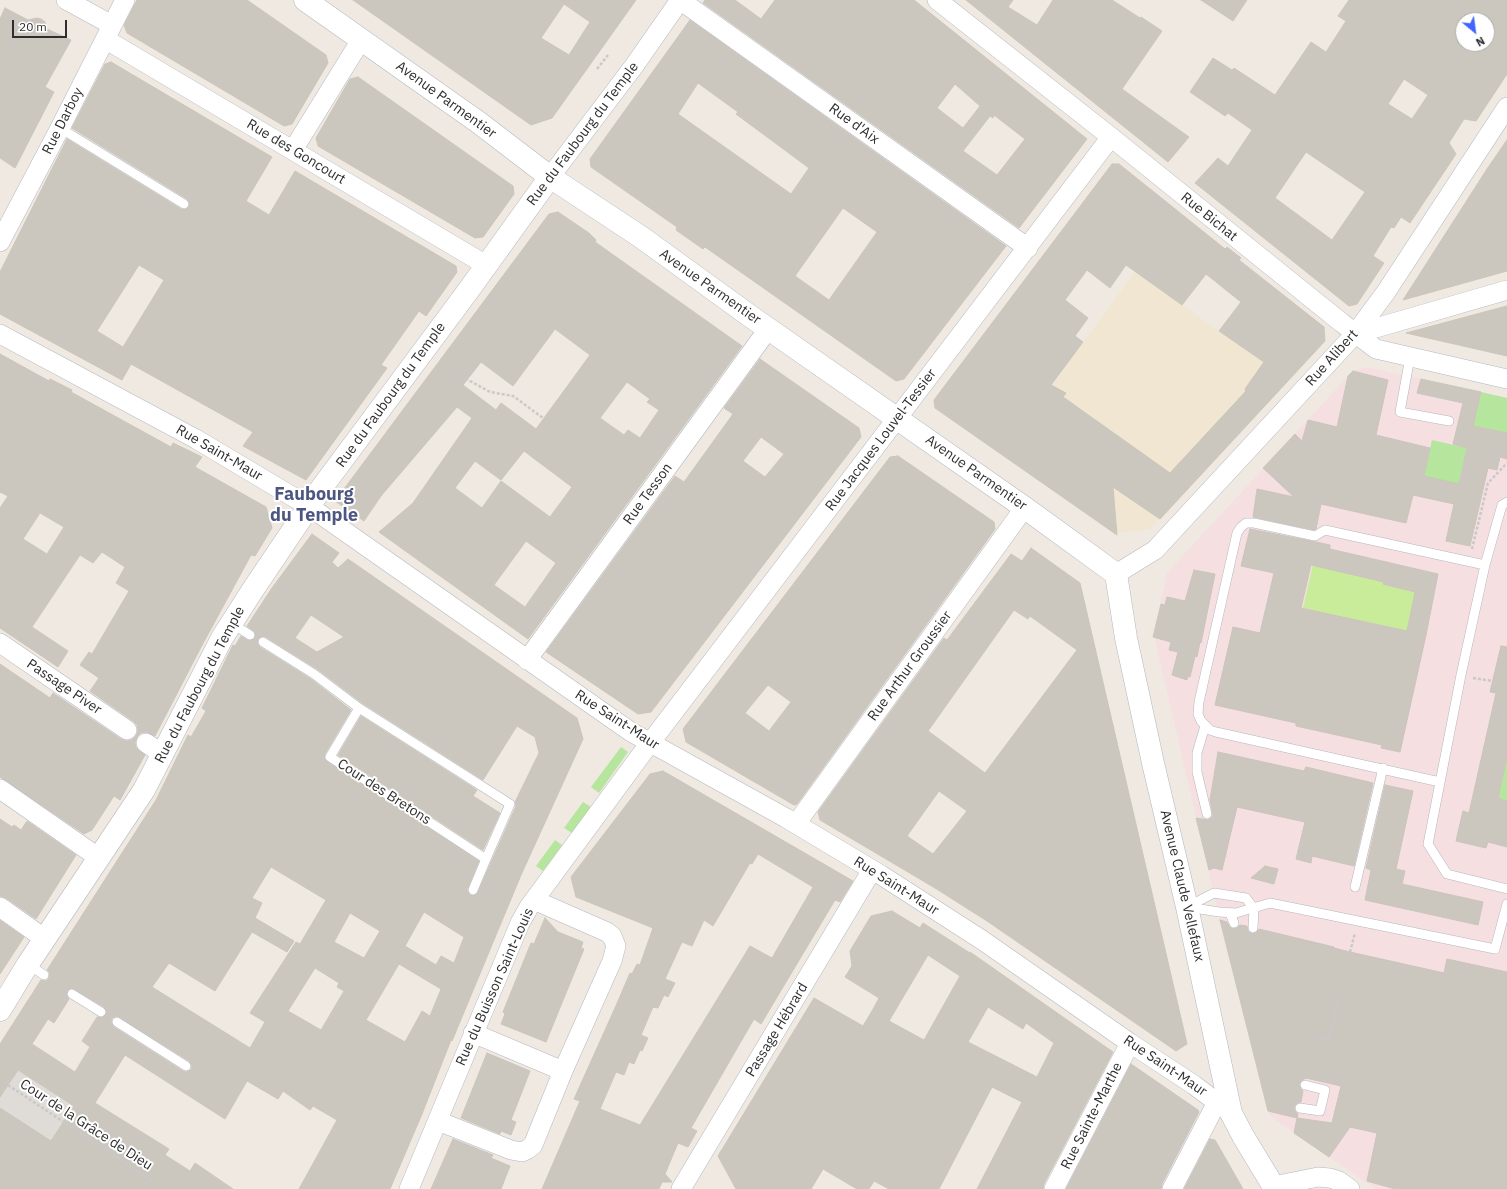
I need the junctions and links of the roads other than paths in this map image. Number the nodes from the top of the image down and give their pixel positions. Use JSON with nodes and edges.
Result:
{"nodes":[{"id":1,"x":66,"y":0,"type":"edge"},
{"id":2,"x":125,"y":0,"type":"edge"},
{"id":3,"x":305,"y":0,"type":"edge"},
{"id":4,"x":680,"y":0,"type":"edge"},
{"id":5,"x":937,"y":0,"type":"edge"},
{"id":6,"x":108,"y":32,"type":"junction"},
{"id":7,"x":361,"y":40,"type":"junction"},
{"id":8,"x":1507,"y":107,"type":"edge"},
{"id":9,"x":60,"y":128,"type":"junction"},
{"id":10,"x":1111,"y":137,"type":"junction"},
{"id":11,"x":293,"y":150,"type":"junction"},
{"id":12,"x":550,"y":176,"type":"junction"},
{"id":13,"x":184,"y":204,"type":"dead end"},
{"id":14,"x":0,"y":242,"type":"edge"},
{"id":15,"x":1028,"y":248,"type":"junction"},
{"id":16,"x":486,"y":265,"type":"junction"},
{"id":17,"x":1507,"y":290,"type":"edge"},
{"id":18,"x":769,"y":328,"type":"junction"},
{"id":19,"x":0,"y":334,"type":"edge"},
{"id":20,"x":1355,"y":334,"type":"junction"},
{"id":21,"x":1410,"y":357,"type":"junction"},
{"id":22,"x":1507,"y":379,"type":"edge"},
{"id":23,"x":897,"y":418,"type":"junction"},
{"id":24,"x":1449,"y":421,"type":"dead end"},
{"id":25,"x":1507,"y":502,"type":"edge"},
{"id":26,"x":310,"y":506,"type":"junction"},
{"id":27,"x":1025,"y":507,"type":"junction"},
{"id":28,"x":1485,"y":565,"type":"junction"},
{"id":29,"x":1116,"y":574,"type":"junction"},
{"id":30,"x":231,"y":623,"type":"junction"},
{"id":31,"x":250,"y":635,"type":"dead end"},
{"id":32,"x":262,"y":642,"type":"dead end"},
{"id":33,"x":0,"y":643,"type":"edge"},
{"id":34,"x":527,"y":660,"type":"junction"},
{"id":35,"x":359,"y":708,"type":"junction"},
{"id":36,"x":1205,"y":726,"type":"junction"},
{"id":37,"x":127,"y":730,"type":"dead end"},
{"id":38,"x":651,"y":743,"type":"junction"},
{"id":39,"x":1383,"y":768,"type":"junction"},
{"id":40,"x":1440,"y":782,"type":"junction"},
{"id":41,"x":0,"y":789,"type":"edge"},
{"id":42,"x":1207,"y":814,"type":"dead end"},
{"id":43,"x":796,"y":824,"type":"junction"},
{"id":44,"x":99,"y":858,"type":"junction"},
{"id":45,"x":486,"y":859,"type":"junction"},
{"id":46,"x":872,"y":870,"type":"junction"},
{"id":47,"x":1355,"y":887,"type":"dead end"},
{"id":48,"x":1507,"y":889,"type":"edge"},
{"id":49,"x":473,"y":890,"type":"dead end"},
{"id":50,"x":534,"y":900,"type":"junction"},
{"id":51,"x":1507,"y":904,"type":"edge"},
{"id":52,"x":0,"y":907,"type":"edge"},
{"id":53,"x":1187,"y":907,"type":"junction"},
{"id":54,"x":1254,"y":909,"type":"junction"},
{"id":55,"x":1230,"y":913,"type":"junction"},
{"id":56,"x":1234,"y":923,"type":"dead end"},
{"id":57,"x":1253,"y":928,"type":"dead end"},
{"id":58,"x":45,"y":939,"type":"junction"},
{"id":59,"x":72,"y":994,"type":"dead end"},
{"id":60,"x":0,"y":1010,"type":"edge"},
{"id":61,"x":101,"y":1012,"type":"dead end"},
{"id":62,"x":117,"y":1022,"type":"dead end"},
{"id":63,"x":473,"y":1033,"type":"junction"},
{"id":64,"x":1130,"y":1043,"type":"junction"},
{"id":65,"x":186,"y":1066,"type":"dead end"},
{"id":66,"x":563,"y":1071,"type":"junction"},
{"id":67,"x":1305,"y":1085,"type":"dead end"},
{"id":68,"x":1224,"y":1108,"type":"junction"},
{"id":69,"x":1300,"y":1108,"type":"dead end"},
{"id":70,"x":438,"y":1121,"type":"junction"},
{"id":71,"x":1274,"y":1187,"type":"edge"},
{"id":72,"x":409,"y":1189,"type":"edge"},
{"id":73,"x":681,"y":1189,"type":"edge"},
{"id":74,"x":1054,"y":1189,"type":"edge"},
{"id":75,"x":1172,"y":1189,"type":"edge"},
{"id":76,"x":1350,"y":1189,"type":"edge"}],
"edges":[{"from":1,"to":6,"type":"street","name":"Rue des Goncourt"},
{"from":2,"to":6,"type":"street","name":"Rue Darboy"},
{"from":3,"to":7,"type":"street","name":"Avenue Parmentier"},
{"from":4,"to":12,"type":"street","name":"Rue du Faubourg du Temple"},
{"from":4,"to":15,"type":"street","name":"Rue d'Aix"},
{"from":5,"to":10,"type":"street","name":"Rue Bichat"},
{"from":6,"to":9,"type":"street","name":"Rue Darboy"},
{"from":6,"to":11,"type":"street","name":"Rue des Goncourt"},
{"from":7,"to":11,"type":"street"},
{"from":7,"to":12,"type":"street","name":"Avenue Parmentier"},
{"from":8,"to":20,"type":"street","name":"Rue Alibert"},
{"from":9,"to":13,"type":"lane"},
{"from":9,"to":14,"type":"street","name":"Rue Darboy"},
{"from":10,"to":15,"type":"street","name":"Rue Jacques Louvel-Tessier"},
{"from":10,"to":20,"type":"street","name":"Rue Bichat"},
{"from":11,"to":16,"type":"street","name":"Rue des Goncourt"},
{"from":12,"to":16,"type":"street","name":"Rue du Faubourg du Temple"},
{"from":12,"to":18,"type":"street","name":"Avenue Parmentier"},
{"from":15,"to":23,"type":"street","name":"Rue Jacques Louvel-Tessier"},
{"from":16,"to":26,"type":"street","name":"Rue du Faubourg du Temple"},
{"from":17,"to":20,"type":"street"},
{"from":18,"to":23,"type":"street","name":"Avenue Parmentier"},
{"from":18,"to":34,"type":"street","name":"Rue Tesson"},
{"from":19,"to":26,"type":"street","name":"Rue Saint-Maur"},
{"from":20,"to":21,"type":"street","name":"Rue Bichat"},
{"from":20,"to":29,"type":"street","name":"Rue Alibert"},
{"from":21,"to":22,"type":"street","name":"Rue Bichat"},
{"from":21,"to":24,"type":"lane"},
{"from":23,"to":27,"type":"street","name":"Avenue Parmentier"},
{"from":23,"to":38,"type":"street","name":"Rue Jacques Louvel-Tessier"},
{"from":25,"to":28,"type":"lane"},
{"from":26,"to":30,"type":"street","name":"Rue du Faubourg du Temple"},
{"from":26,"to":34,"type":"street","name":"Rue Saint-Maur"},
{"from":27,"to":29,"type":"street","name":"Avenue Parmentier"},
{"from":27,"to":43,"type":"street","name":"Rue Arthur Groussier"},
{"from":28,"to":36,"type":"lane"},
{"from":28,"to":40,"type":"lane"},
{"from":29,"to":53,"type":"street","name":"Avenue Claude Vellefaux"},
{"from":30,"to":31,"type":"lane"},
{"from":30,"to":44,"type":"street","name":"Rue du Faubourg du Temple"},
{"from":32,"to":35,"type":"lane"},
{"from":33,"to":37,"type":"street","name":"Passage Piver"},
{"from":34,"to":38,"type":"street","name":"Rue Saint-Maur"},
{"from":35,"to":45,"type":"lane"},
{"from":35,"to":45,"type":"lane","name":"Cour des Bretons"},
{"from":36,"to":39,"type":"lane"},
{"from":36,"to":42,"type":"lane"},
{"from":38,"to":43,"type":"street","name":"Rue Saint-Maur"},
{"from":38,"to":50,"type":"street","name":"Rue du Buisson Saint-Louis"},
{"from":39,"to":40,"type":"lane"},
{"from":39,"to":47,"type":"lane"},
{"from":40,"to":48,"type":"lane"},
{"from":41,"to":44,"type":"street"},
{"from":43,"to":46,"type":"street","name":"Rue Saint-Maur"},
{"from":44,"to":58,"type":"street","name":"Rue du Faubourg du Temple"},
{"from":45,"to":49,"type":"lane"},
{"from":46,"to":64,"type":"street","name":"Rue Saint-Maur"},
{"from":46,"to":73,"type":"street","name":"Passage Hébrard"},
{"from":50,"to":63,"type":"street","name":"Rue du Buisson Saint-Louis"},
{"from":50,"to":66,"type":"street"},
{"from":51,"to":54,"type":"lane"},
{"from":52,"to":58,"type":"street"},
{"from":53,"to":54,"type":"lane"},
{"from":53,"to":55,"type":"lane"},
{"from":53,"to":68,"type":"street","name":"Avenue Claude Vellefaux"},
{"from":54,"to":55,"type":"lane"},
{"from":54,"to":57,"type":"lane"},
{"from":55,"to":56,"type":"lane"},
{"from":58,"to":60,"type":"street","name":"Rue du Faubourg du Temple"},
{"from":59,"to":61,"type":"lane"},
{"from":62,"to":65,"type":"lane"},
{"from":63,"to":66,"type":"street"},
{"from":63,"to":70,"type":"street","name":"Rue du Buisson Saint-Louis"},
{"from":64,"to":68,"type":"street","name":"Rue Saint-Maur"},
{"from":64,"to":74,"type":"street","name":"Rue Sainte-Marthe"},
{"from":66,"to":70,"type":"street"},
{"from":67,"to":69,"type":"lane"},
{"from":68,"to":71,"type":"street","name":"Avenue Claude Vellefaux"},
{"from":68,"to":75,"type":"street"},
{"from":70,"to":72,"type":"street","name":"Rue du Buisson Saint-Louis"},
{"from":71,"to":76,"type":"street"}]}
